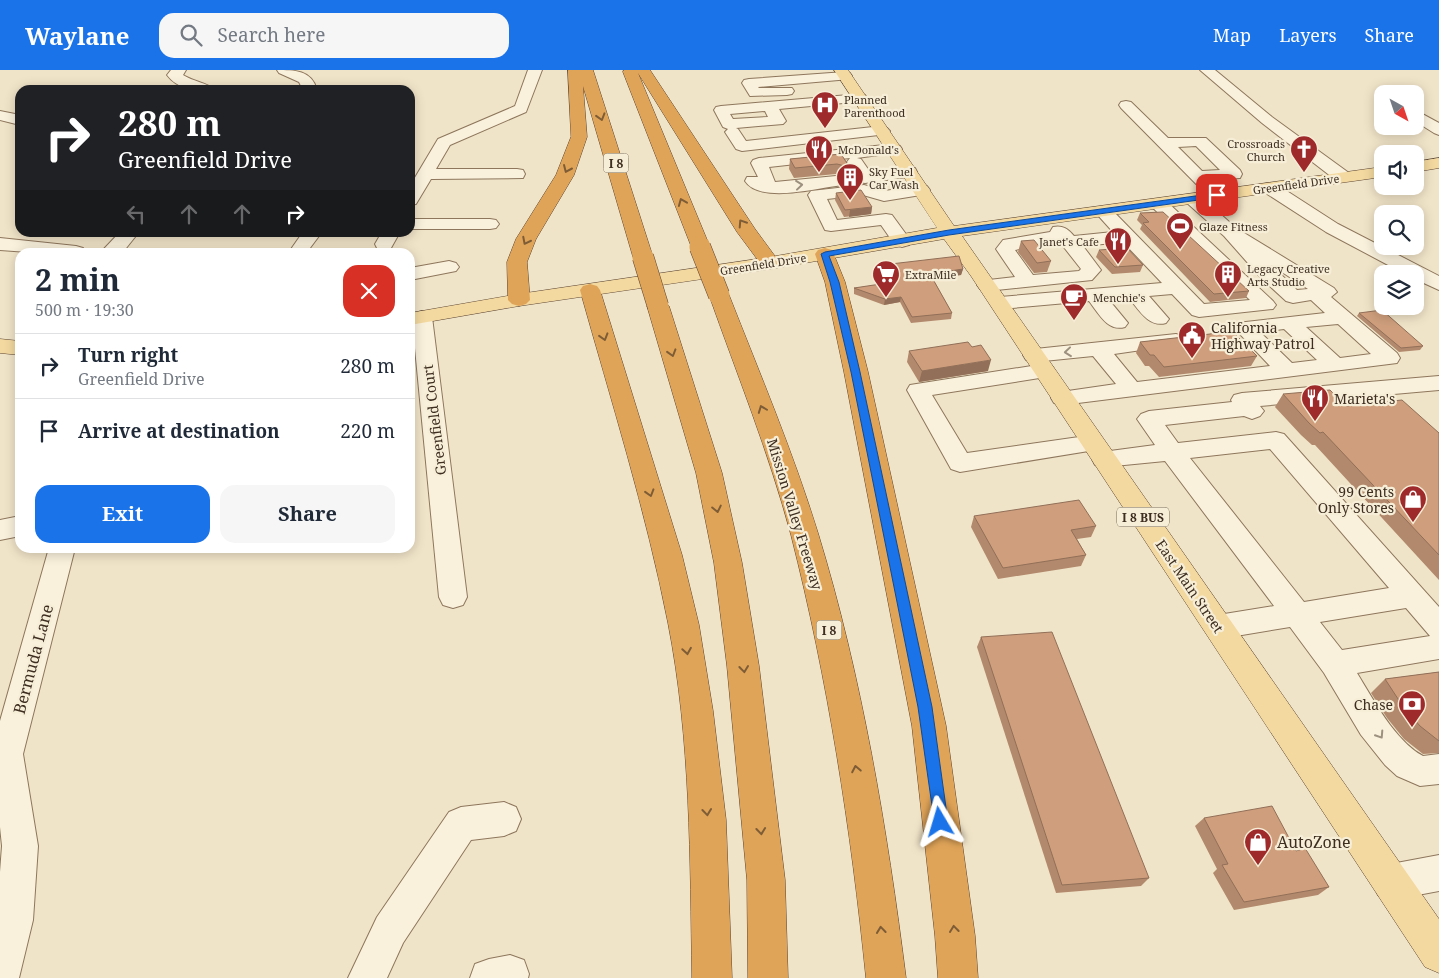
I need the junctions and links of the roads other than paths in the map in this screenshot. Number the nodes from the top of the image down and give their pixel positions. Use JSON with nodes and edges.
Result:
{"nodes":[{"id":1,"x":179,"y":70,"type":"edge"},
{"id":2,"x":284,"y":70,"type":"edge"},
{"id":3,"x":535,"y":70,"type":"edge"},
{"id":4,"x":575,"y":70,"type":"edge"},
{"id":5,"x":586,"y":70,"type":"edge"},
{"id":6,"x":630,"y":70,"type":"edge"},
{"id":7,"x":643,"y":70,"type":"edge"},
{"id":8,"x":1207,"y":70,"type":"edge"},
{"id":9,"x":843,"y":73,"type":"edge"},
{"id":10,"x":190,"y":85,"type":"edge"},
{"id":11,"x":309,"y":85,"type":"edge"},
{"id":12,"x":817,"y":89,"type":"dead end"},
{"id":13,"x":860,"y":98,"type":"junction"},
{"id":14,"x":1126,"y":105,"type":"dead end"},
{"id":15,"x":770,"y":106,"type":"dead end"},
{"id":16,"x":0,"y":115,"type":"edge"},
{"id":17,"x":15,"y":119,"type":"edge"},
{"id":18,"x":1424,"y":120,"type":"edge"},
{"id":19,"x":1439,"y":130,"type":"edge"},
{"id":20,"x":882,"y":131,"type":"junction"},
{"id":21,"x":733,"y":132,"type":"dead end"},
{"id":22,"x":1164,"y":143,"type":"junction"},
{"id":23,"x":894,"y":149,"type":"junction"},
{"id":24,"x":851,"y":155,"type":"junction"},
{"id":25,"x":759,"y":163,"type":"junction"},
{"id":26,"x":1439,"y":163,"type":"edge"},
{"id":27,"x":1424,"y":166,"type":"edge"},
{"id":28,"x":909,"y":172,"type":"junction"},
{"id":29,"x":1374,"y":173,"type":"edge"},
{"id":30,"x":425,"y":174,"type":"junction"},
{"id":31,"x":517,"y":174,"type":"dead end"},
{"id":32,"x":1197,"y":176,"type":"junction"},
{"id":33,"x":865,"y":178,"type":"junction"},
{"id":34,"x":1343,"y":178,"type":"junction"},
{"id":35,"x":768,"y":180,"type":"dead end"},
{"id":36,"x":1270,"y":188,"type":"junction"},
{"id":37,"x":921,"y":190,"type":"junction"},
{"id":38,"x":415,"y":191,"type":"edge"},
{"id":39,"x":1217,"y":195,"type":"junction"},
{"id":40,"x":884,"y":196,"type":"junction"},
{"id":41,"x":1193,"y":199,"type":"junction"},
{"id":42,"x":1160,"y":204,"type":"junction"},
{"id":43,"x":1104,"y":212,"type":"junction"},
{"id":44,"x":886,"y":219,"type":"junction"},
{"id":45,"x":1048,"y":220,"type":"junction"},
{"id":46,"x":415,"y":224,"type":"edge"},
{"id":47,"x":490,"y":224,"type":"dead end"},
{"id":48,"x":949,"y":232,"type":"junction"},
{"id":49,"x":1128,"y":236,"type":"junction"},
{"id":50,"x":126,"y":237,"type":"edge"},
{"id":51,"x":309,"y":237,"type":"edge"},
{"id":52,"x":1067,"y":238,"type":"junction"},
{"id":53,"x":902,"y":241,"type":"junction"},
{"id":54,"x":0,"y":244,"type":"edge"},
{"id":55,"x":34,"y":248,"type":"edge"},
{"id":56,"x":117,"y":248,"type":"edge"},
{"id":57,"x":301,"y":248,"type":"edge"},
{"id":58,"x":825,"y":254,"type":"junction"},
{"id":59,"x":770,"y":263,"type":"junction"},
{"id":60,"x":449,"y":267,"type":"dead end"},
{"id":61,"x":415,"y":273,"type":"edge"},
{"id":62,"x":1436,"y":280,"type":"edge"},
{"id":63,"x":1034,"y":281,"type":"junction"},
{"id":64,"x":1177,"y":288,"type":"junction"},
{"id":65,"x":590,"y":290,"type":"junction"},
{"id":66,"x":1134,"y":292,"type":"junction"},
{"id":67,"x":994,"y":294,"type":"junction"},
{"id":68,"x":1094,"y":296,"type":"junction"},
{"id":69,"x":1055,"y":299,"type":"junction"},
{"id":70,"x":520,"y":300,"type":"junction"},
{"id":71,"x":1343,"y":317,"type":"junction"},
{"id":72,"x":416,"y":318,"type":"edge"},
{"id":73,"x":1159,"y":319,"type":"dead end"},
{"id":74,"x":1118,"y":323,"type":"dead end"},
{"id":75,"x":1290,"y":323,"type":"junction"},
{"id":76,"x":1195,"y":338,"type":"edge"},
{"id":77,"x":0,"y":346,"type":"edge"},
{"id":78,"x":15,"y":348,"type":"edge"},
{"id":79,"x":1099,"y":349,"type":"junction"},
{"id":80,"x":1039,"y":363,"type":"junction"},
{"id":81,"x":1335,"y":365,"type":"junction"},
{"id":82,"x":1287,"y":370,"type":"junction"},
{"id":83,"x":1439,"y":383,"type":"edge"},
{"id":84,"x":1132,"y":390,"type":"junction"},
{"id":85,"x":1062,"y":398,"type":"junction"},
{"id":86,"x":1249,"y":408,"type":"junction"},
{"id":87,"x":1276,"y":440,"type":"junction"},
{"id":88,"x":1099,"y":451,"type":"junction"},
{"id":89,"x":1172,"y":452,"type":"junction"},
{"id":90,"x":15,"y":527,"type":"edge"},
{"id":91,"x":0,"y":530,"type":"edge"},
{"id":92,"x":60,"y":553,"type":"edge"},
{"id":93,"x":1412,"y":596,"type":"junction"},
{"id":94,"x":453,"y":597,"type":"dead end"},
{"id":95,"x":1297,"y":614,"type":"junction"},
{"id":96,"x":1218,"y":627,"type":"junction"},
{"id":97,"x":1439,"y":627,"type":"edge"},
{"id":98,"x":1439,"y":647,"type":"edge"},
{"id":99,"x":1335,"y":664,"type":"junction"},
{"id":100,"x":7,"y":727,"type":"edge"},
{"id":101,"x":1439,"y":769,"type":"edge"},
{"id":102,"x":504,"y":819,"type":"dead end"},
{"id":103,"x":1439,"y":873,"type":"edge"},
{"id":104,"x":1391,"y":882,"type":"junction"},
{"id":105,"x":1439,"y":954,"type":"edge"},
{"id":106,"x":0,"y":978,"type":"edge"},
{"id":107,"x":367,"y":978,"type":"edge"},
{"id":108,"x":712,"y":978,"type":"edge"},
{"id":109,"x":768,"y":978,"type":"edge"},
{"id":110,"x":886,"y":978,"type":"edge"},
{"id":111,"x":958,"y":978,"type":"edge"}],
"edges":[{"from":1,"to":10,"type":"street"},
{"from":2,"to":11,"type":"street"},
{"from":3,"to":30,"type":"street"},
{"from":4,"to":70,"type":"highway","one_way":true},
{"from":5,"to":109,"type":"highway","number":"I 8","one_way":true,"bridge":true},
{"from":110,"to":6,"type":"highway","name":"Mission Valley Freeway","number":"I 8","one_way":true,"bridge":true},
{"from":59,"to":7,"type":"highway","one_way":true},
{"from":8,"to":34,"type":"street"},
{"from":9,"to":12,"type":"street"},
{"from":9,"to":13,"type":"main road","name":"East Main Street","number":"I 8 BUS"},
{"from":13,"to":15,"type":"street"},
{"from":13,"to":20,"type":"main road","name":"East Main Street","number":"I 8 BUS"},
{"from":14,"to":22,"type":"street"},
{"from":16,"to":17,"type":"street"},
{"from":18,"to":19,"type":"street"},
{"from":20,"to":21,"type":"street"},
{"from":20,"to":23,"type":"main road","name":"East Main Street","number":"I 8 BUS"},
{"from":22,"to":32,"type":"street"},
{"from":22,"to":32,"type":"street"},
{"from":23,"to":24,"type":"street"},
{"from":23,"to":28,"type":"main road","name":"East Main Street","number":"I 8 BUS"},
{"from":24,"to":25,"type":"street"},
{"from":24,"to":33,"type":"street"},
{"from":25,"to":33,"type":"street","one_way":true},
{"from":25,"to":35,"type":"street"},
{"from":26,"to":27,"type":"main road"},
{"from":28,"to":33,"type":"street"},
{"from":28,"to":37,"type":"main road","name":"East Main Street","number":"I 8 BUS"},
{"from":29,"to":34,"type":"main road","name":"Greenfield Drive"},
{"from":30,"to":31,"type":"street"},
{"from":30,"to":38,"type":"street"},
{"from":32,"to":39,"type":"street"},
{"from":34,"to":36,"type":"main road","name":"Greenfield Drive"},
{"from":36,"to":39,"type":"main road","name":"Greenfield Drive"},
{"from":36,"to":62,"type":"street"},
{"from":37,"to":40,"type":"street"},
{"from":37,"to":48,"type":"main road","name":"East Main Street","number":"I 8 BUS"},
{"from":39,"to":41,"type":"main road","name":"Greenfield Drive"},
{"from":40,"to":44,"type":"street"},
{"from":40,"to":44,"type":"street"},
{"from":41,"to":42,"type":"main road","name":"Greenfield Drive"},
{"from":41,"to":71,"type":"street"},
{"from":42,"to":43,"type":"main road","name":"Greenfield Drive"},
{"from":42,"to":64,"type":"street"},
{"from":43,"to":45,"type":"main road","name":"Greenfield Drive"},
{"from":43,"to":49,"type":"street"},
{"from":44,"to":53,"type":"street"},
{"from":45,"to":48,"type":"main road","name":"Greenfield Drive"},
{"from":45,"to":52,"type":"street"},
{"from":46,"to":47,"type":"street"},
{"from":48,"to":53,"type":"main road","name":"Greenfield Drive"},
{"from":48,"to":67,"type":"main road","name":"East Main Street","number":"I 8 BUS"},
{"from":49,"to":52,"type":"street"},
{"from":49,"to":64,"type":"street"},
{"from":50,"to":56,"type":"street"},
{"from":51,"to":57,"type":"street"},
{"from":52,"to":63,"type":"street"},
{"from":52,"to":63,"type":"street"},
{"from":53,"to":58,"type":"main road","name":"Greenfield Drive"},
{"from":54,"to":55,"type":"street"},
{"from":58,"to":59,"type":"main road","name":"Greenfield Drive"},
{"from":111,"to":58,"type":"highway","one_way":true},
{"from":59,"to":65,"type":"main road","name":"Greenfield Drive"},
{"from":60,"to":61,"type":"street"},
{"from":63,"to":67,"type":"street"},
{"from":63,"to":69,"type":"street"},
{"from":64,"to":66,"type":"street"},
{"from":65,"to":70,"type":"main road","name":"Greenfield Drive"},
{"from":65,"to":108,"type":"highway","one_way":true},
{"from":66,"to":68,"type":"street"},
{"from":66,"to":73,"type":"street"},
{"from":67,"to":69,"type":"street"},
{"from":67,"to":80,"type":"main road","name":"East Main Street","number":"I 8 BUS"},
{"from":68,"to":69,"type":"street"},
{"from":68,"to":74,"type":"street"},
{"from":70,"to":72,"type":"main road","name":"Greenfield Drive"},
{"from":71,"to":75,"type":"street"},
{"from":71,"to":81,"type":"street"},
{"from":72,"to":94,"type":"street","name":"Greenfield Court"},
{"from":75,"to":81,"type":"street"},
{"from":75,"to":82,"type":"street"},
{"from":76,"to":79,"type":"street"},
{"from":77,"to":78,"type":"main road"},
{"from":79,"to":80,"type":"street","one_way":true},
{"from":79,"to":84,"type":"street"},
{"from":80,"to":85,"type":"main road","name":"East Main Street","number":"I 8 BUS"},
{"from":80,"to":88,"type":"street"},
{"from":81,"to":82,"type":"street"},
{"from":82,"to":84,"type":"street"},
{"from":83,"to":86,"type":"street"},
{"from":84,"to":85,"type":"street"},
{"from":85,"to":88,"type":"main road","name":"East Main Street","number":"I 8 BUS"},
{"from":86,"to":87,"type":"street"},
{"from":86,"to":89,"type":"street"},
{"from":87,"to":89,"type":"street"},
{"from":87,"to":93,"type":"street"},
{"from":88,"to":89,"type":"street"},
{"from":88,"to":96,"type":"main road","name":"East Main Street","number":"I 8 BUS"},
{"from":89,"to":95,"type":"street"},
{"from":90,"to":91,"type":"street"},
{"from":92,"to":100,"type":"street","name":"Bermuda Lane"},
{"from":93,"to":95,"type":"street"},
{"from":93,"to":97,"type":"street"},
{"from":95,"to":96,"type":"street"},
{"from":95,"to":99,"type":"street"},
{"from":96,"to":104,"type":"main road","name":"East Main Street","number":"I 8 BUS"},
{"from":98,"to":99,"type":"street"},
{"from":99,"to":101,"type":"street","one_way":true},
{"from":100,"to":106,"type":"street","name":"Bermuda Lane"},
{"from":102,"to":107,"type":"street"},
{"from":103,"to":104,"type":"street"},
{"from":104,"to":105,"type":"main road","name":"East Main Street","number":"I 8 BUS"}]}
